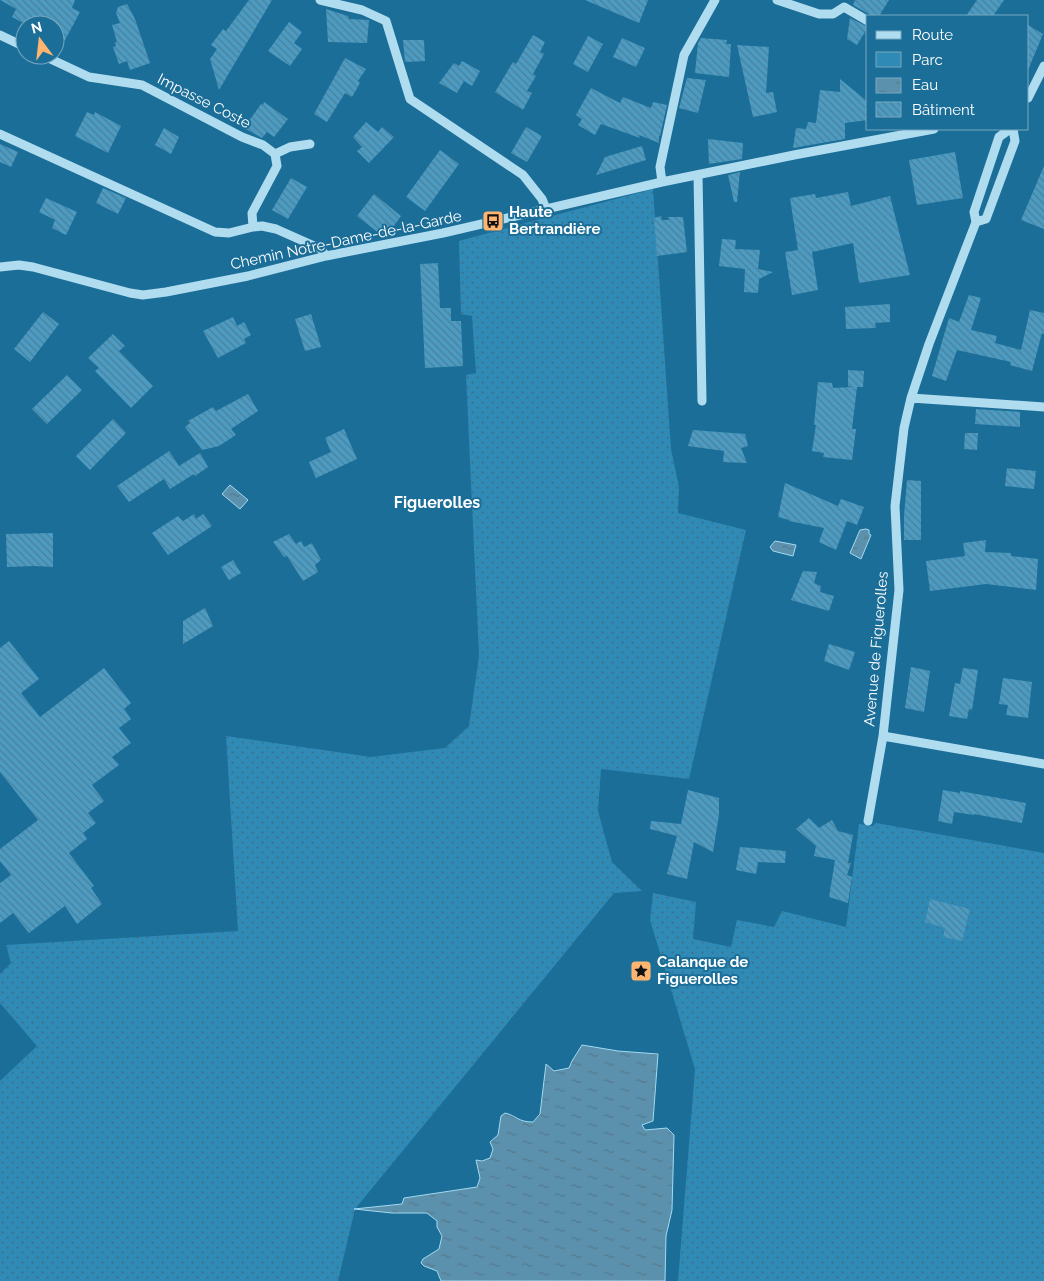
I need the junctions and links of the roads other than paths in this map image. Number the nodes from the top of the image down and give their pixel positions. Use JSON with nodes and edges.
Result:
{"nodes":[{"id":1,"x":320,"y":0,"type":"edge"},
{"id":2,"x":715,"y":0,"type":"edge"},
{"id":3,"x":777,"y":0,"type":"edge"},
{"id":4,"x":845,"y":4,"type":"edge"},
{"id":5,"x":866,"y":20,"type":"edge"},
{"id":6,"x":0,"y":35,"type":"edge"},
{"id":7,"x":15,"y":42,"type":"edge"},
{"id":8,"x":63,"y":65,"type":"edge"},
{"id":9,"x":1044,"y":66,"type":"edge"},
{"id":10,"x":1029,"y":96,"type":"edge"},
{"id":11,"x":928,"y":130,"type":"edge"},
{"id":12,"x":1010,"y":130,"type":"edge"},
{"id":13,"x":1012,"y":130,"type":"edge"},
{"id":14,"x":0,"y":134,"type":"edge"},
{"id":15,"x":310,"y":144,"type":"dead end"},
{"id":16,"x":275,"y":154,"type":"junction"},
{"id":17,"x":698,"y":175,"type":"junction"},
{"id":18,"x":662,"y":182,"type":"junction"},
{"id":19,"x":546,"y":209,"type":"junction"},
{"id":20,"x":976,"y":222,"type":"junction"},
{"id":21,"x":253,"y":227,"type":"junction"},
{"id":22,"x":326,"y":256,"type":"junction"},
{"id":23,"x":0,"y":267,"type":"edge"},
{"id":24,"x":911,"y":398,"type":"junction"},
{"id":25,"x":702,"y":401,"type":"dead end"},
{"id":26,"x":1044,"y":407,"type":"edge"},
{"id":27,"x":882,"y":736,"type":"junction"},
{"id":28,"x":1044,"y":764,"type":"edge"},
{"id":29,"x":868,"y":821,"type":"dead end"}],
"edges":[{"from":1,"to":19,"type":"street"},
{"from":2,"to":18,"type":"street"},
{"from":3,"to":4,"type":"street"},
{"from":4,"to":5,"type":"street"},
{"from":6,"to":7,"type":"street"},
{"from":8,"to":16,"type":"street","name":"Impasse Coste"},
{"from":9,"to":10,"type":"street"},
{"from":11,"to":17,"type":"street","name":"Chemin Notre-Dame-de-la-Garde"},
{"from":12,"to":20,"type":"street","name":"Avenue de Figuerolles"},
{"from":13,"to":20,"type":"street","name":"Avenue de Figuerolles"},
{"from":14,"to":21,"type":"street"},
{"from":15,"to":16,"type":"street"},
{"from":16,"to":21,"type":"street"},
{"from":17,"to":18,"type":"street","name":"Chemin Notre-Dame-de-la-Garde"},
{"from":17,"to":25,"type":"street"},
{"from":18,"to":19,"type":"street","name":"Chemin Notre-Dame-de-la-Garde"},
{"from":19,"to":22,"type":"street","name":"Chemin Notre-Dame-de-la-Garde"},
{"from":20,"to":24,"type":"street","name":"Avenue de Figuerolles"},
{"from":21,"to":22,"type":"street"},
{"from":22,"to":23,"type":"street","name":"Chemin Notre-Dame-de-la-Garde"},
{"from":24,"to":26,"type":"street"},
{"from":24,"to":27,"type":"street","name":"Avenue de Figuerolles"},
{"from":27,"to":28,"type":"street"},
{"from":27,"to":29,"type":"street","name":"Avenue de Figuerolles"}]}
